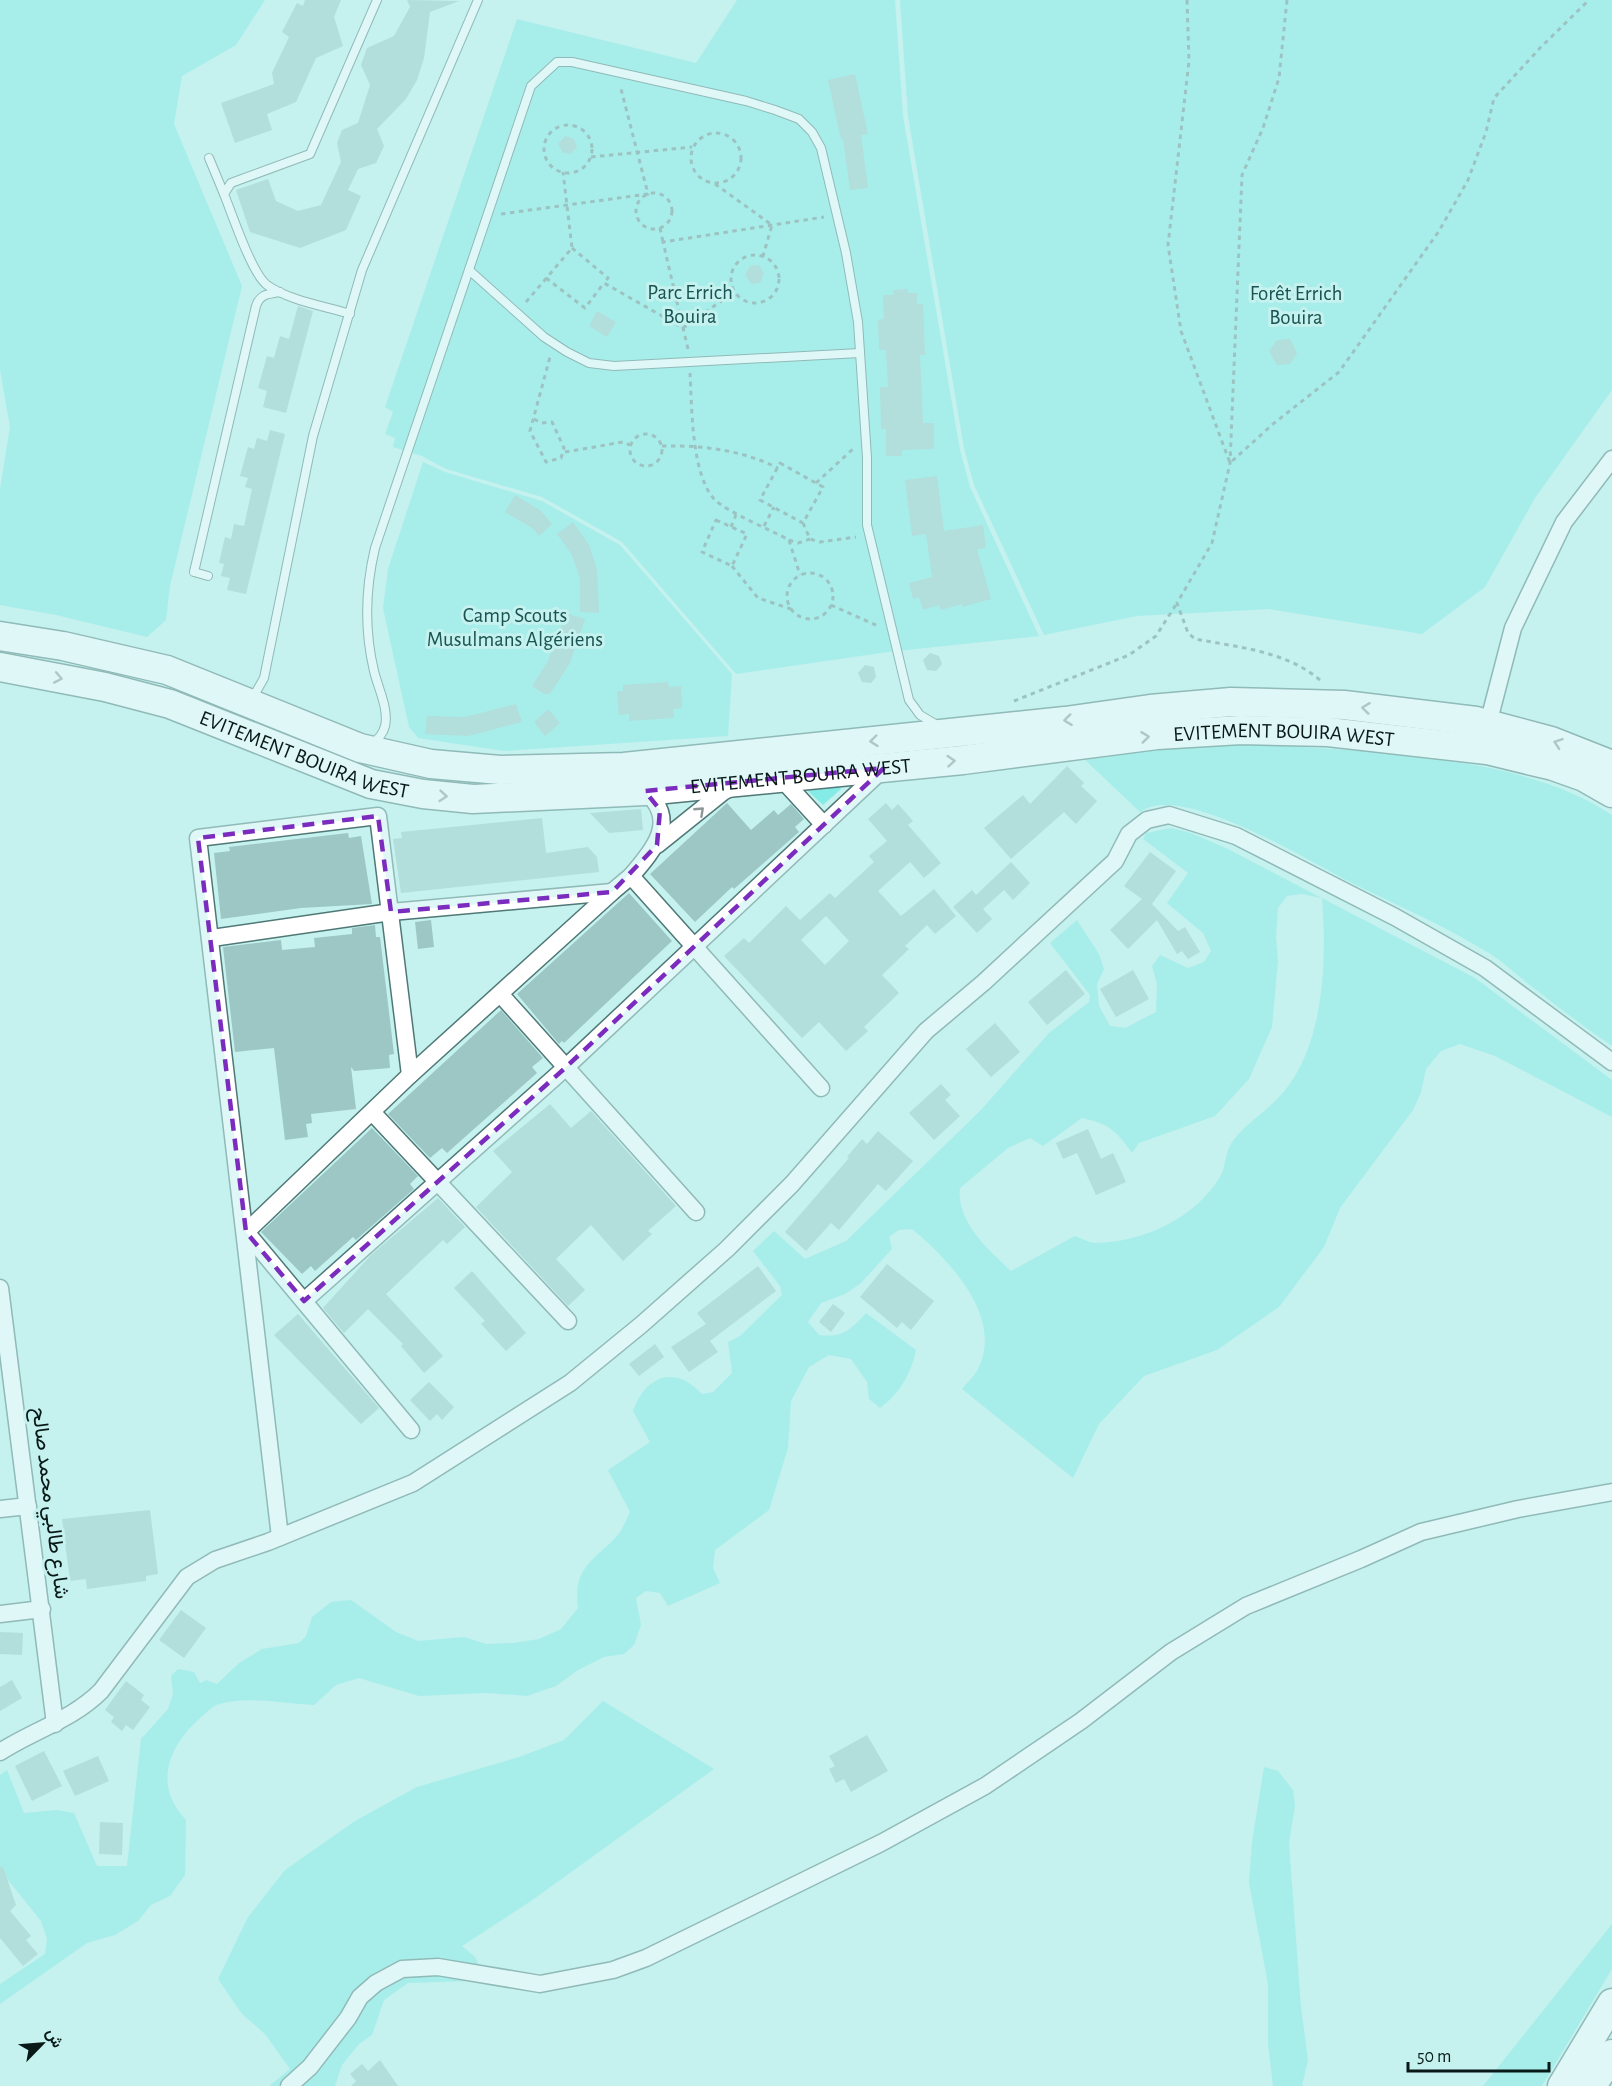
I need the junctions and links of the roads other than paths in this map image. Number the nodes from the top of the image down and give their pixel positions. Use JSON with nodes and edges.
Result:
{"nodes":[{"id":1,"x":377,"y":0,"type":"edge"},
{"id":2,"x":478,"y":0,"type":"edge"},
{"id":3,"x":209,"y":158,"type":"dead end"},
{"id":4,"x":224,"y":194,"type":"junction"},
{"id":5,"x":469,"y":270,"type":"junction"},
{"id":6,"x":280,"y":292,"type":"junction"},
{"id":7,"x":350,"y":314,"type":"junction"},
{"id":8,"x":860,"y":353,"type":"junction"},
{"id":9,"x":1612,"y":459,"type":"edge"},
{"id":10,"x":208,"y":576,"type":"dead end"},
{"id":11,"x":0,"y":636,"type":"edge"},
{"id":12,"x":0,"y":667,"type":"edge"},
{"id":13,"x":244,"y":716,"type":"junction"},
{"id":14,"x":1488,"y":724,"type":"junction"},
{"id":15,"x":954,"y":732,"type":"junction"},
{"id":16,"x":360,"y":748,"type":"junction"},
{"id":17,"x":1612,"y":765,"type":"edge"},
{"id":18,"x":884,"y":768,"type":"junction"},
{"id":19,"x":781,"y":778,"type":"junction"},
{"id":20,"x":746,"y":781,"type":"junction"},
{"id":21,"x":645,"y":791,"type":"junction"},
{"id":22,"x":1612,"y":793,"type":"edge"},
{"id":23,"x":824,"y":825,"type":"junction"},
{"id":24,"x":657,"y":845,"type":"junction"},
{"id":25,"x":631,"y":876,"type":"junction"},
{"id":26,"x":612,"y":892,"type":"junction"},
{"id":27,"x":391,"y":912,"type":"junction"},
{"id":28,"x":212,"y":938,"type":"junction"},
{"id":29,"x":694,"y":948,"type":"junction"},
{"id":30,"x":501,"y":995,"type":"junction"},
{"id":31,"x":1612,"y":1062,"type":"edge"},
{"id":32,"x":564,"y":1068,"type":"junction"},
{"id":33,"x":410,"y":1075,"type":"junction"},
{"id":34,"x":821,"y":1088,"type":"dead end"},
{"id":35,"x":372,"y":1112,"type":"junction"},
{"id":36,"x":437,"y":1180,"type":"junction"},
{"id":37,"x":696,"y":1212,"type":"dead end"},
{"id":38,"x":246,"y":1232,"type":"junction"},
{"id":39,"x":0,"y":1288,"type":"edge"},
{"id":40,"x":304,"y":1301,"type":"junction"},
{"id":41,"x":568,"y":1321,"type":"dead end"},
{"id":42,"x":411,"y":1430,"type":"dead end"},
{"id":43,"x":1612,"y":1492,"type":"edge"},
{"id":44,"x":28,"y":1506,"type":"junction"},
{"id":45,"x":0,"y":1509,"type":"edge"},
{"id":46,"x":280,"y":1537,"type":"junction"},
{"id":47,"x":42,"y":1609,"type":"junction"},
{"id":48,"x":0,"y":1614,"type":"edge"},
{"id":49,"x":55,"y":1724,"type":"junction"},
{"id":50,"x":0,"y":1752,"type":"edge"},
{"id":51,"x":1612,"y":2003,"type":"edge"},
{"id":52,"x":1612,"y":2054,"type":"edge"},
{"id":53,"x":289,"y":2086,"type":"edge"},
{"id":54,"x":1562,"y":2086,"type":"edge"},
{"id":55,"x":1592,"y":2086,"type":"edge"}],
"edges":[{"from":1,"to":4,"type":"lane"},
{"from":2,"to":7,"type":"lane"},
{"from":3,"to":4,"type":"lane"},
{"from":4,"to":6,"type":"lane"},
{"from":5,"to":8,"type":"lane"},
{"from":5,"to":8,"type":"lane"},
{"from":5,"to":16,"type":"lane"},
{"from":6,"to":7,"type":"lane"},
{"from":6,"to":10,"type":"lane"},
{"from":7,"to":13,"type":"lane"},
{"from":8,"to":15,"type":"lane"},
{"from":9,"to":14,"type":"street"},
{"from":11,"to":13,"type":"highway","name":"EVITEMENT BOUIRA WEST"},
{"from":12,"to":13,"type":"highway","name":"EVITEMENT BOUIRA WEST","one_way":true},
{"from":13,"to":16,"type":"highway","name":"EVITEMENT BOUIRA WEST"},
{"from":13,"to":21,"type":"highway","name":"EVITEMENT BOUIRA WEST","one_way":true},
{"from":14,"to":15,"type":"highway","name":"EVITEMENT BOUIRA WEST","one_way":true},
{"from":17,"to":14,"type":"highway","name":"EVITEMENT BOUIRA WEST","one_way":true},
{"from":15,"to":16,"type":"highway","name":"EVITEMENT BOUIRA WEST","one_way":true},
{"from":18,"to":19,"type":"highway","name":"EVITEMENT BOUIRA WEST"},
{"from":18,"to":22,"type":"highway","name":"EVITEMENT BOUIRA WEST","one_way":true},
{"from":18,"to":23,"type":"street"},
{"from":19,"to":20,"type":"highway","name":"EVITEMENT BOUIRA WEST"},
{"from":19,"to":23,"type":"street"},
{"from":20,"to":21,"type":"highway","name":"EVITEMENT BOUIRA WEST"},
{"from":24,"to":20,"type":"street","one_way":true},
{"from":21,"to":24,"type":"street"},
{"from":23,"to":29,"type":"street"},
{"from":24,"to":25,"type":"street"},
{"from":25,"to":26,"type":"street"},
{"from":25,"to":29,"type":"street"},
{"from":26,"to":27,"type":"street"},
{"from":26,"to":30,"type":"street"},
{"from":27,"to":28,"type":"street"},
{"from":27,"to":28,"type":"street"},
{"from":27,"to":33,"type":"street"},
{"from":28,"to":38,"type":"street"},
{"from":29,"to":32,"type":"street"},
{"from":29,"to":34,"type":"street"},
{"from":30,"to":32,"type":"street"},
{"from":30,"to":33,"type":"street"},
{"from":31,"to":46,"type":"street"},
{"from":32,"to":36,"type":"street"},
{"from":32,"to":37,"type":"street"},
{"from":33,"to":35,"type":"street"},
{"from":35,"to":36,"type":"street"},
{"from":35,"to":38,"type":"street"},
{"from":36,"to":40,"type":"street"},
{"from":36,"to":41,"type":"street"},
{"from":38,"to":40,"type":"street"},
{"from":38,"to":46,"type":"street"},
{"from":39,"to":44,"type":"street","name":"شارع طالبي محمد صالح"},
{"from":40,"to":42,"type":"street"},
{"from":43,"to":53,"type":"street"},
{"from":44,"to":45,"type":"street"},
{"from":44,"to":47,"type":"street","name":"شارع طالبي محمد صالح"},
{"from":46,"to":49,"type":"street"},
{"from":47,"to":48,"type":"street"},
{"from":47,"to":49,"type":"street","name":"شارع طالبي محمد صالح"},
{"from":49,"to":50,"type":"street"},
{"from":51,"to":54,"type":"highway"},
{"from":52,"to":55,"type":"highway"}]}
